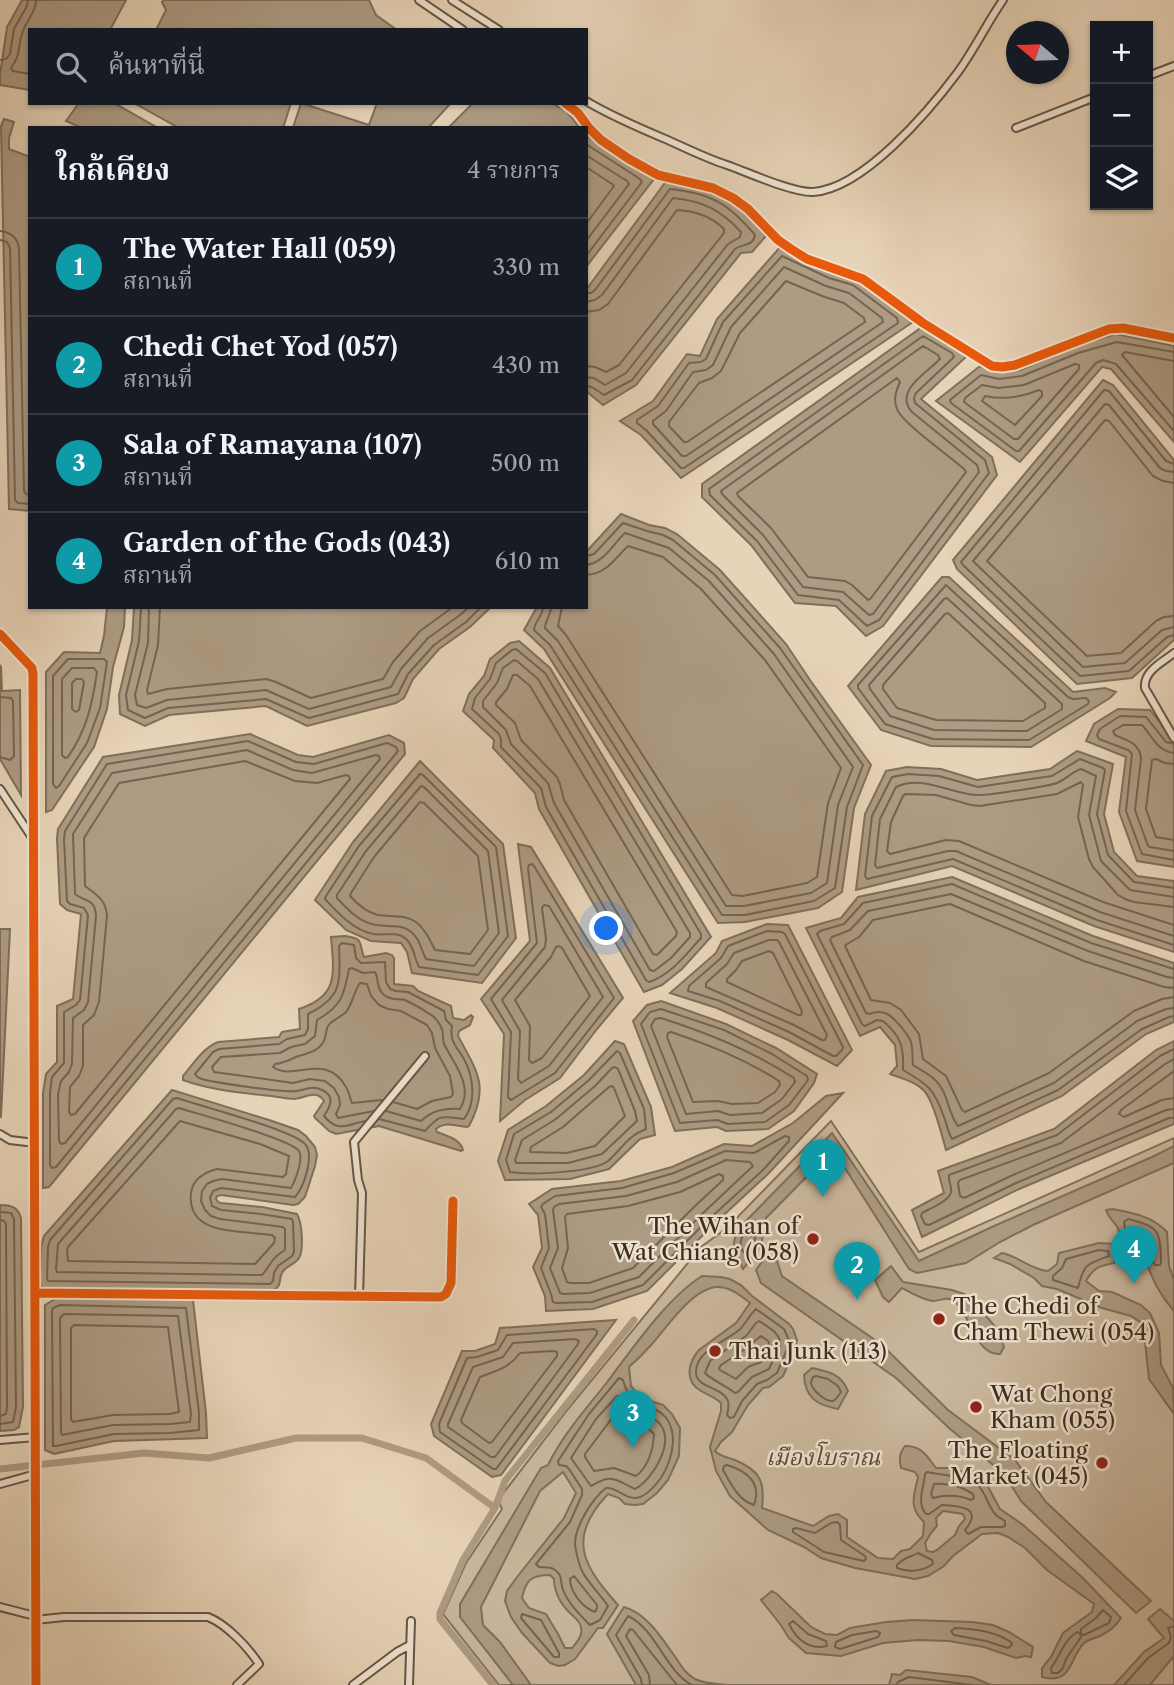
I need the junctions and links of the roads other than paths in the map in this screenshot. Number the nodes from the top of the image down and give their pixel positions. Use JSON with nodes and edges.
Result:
{"nodes":[{"id":1,"x":419,"y":0,"type":"edge"},
{"id":2,"x":452,"y":0,"type":"edge"},
{"id":3,"x":1003,"y":0,"type":"edge"},
{"id":4,"x":460,"y":28,"type":"edge"},
{"id":5,"x":496,"y":28,"type":"edge"},
{"id":6,"x":1174,"y":66,"type":"edge"},
{"id":7,"x":1153,"y":74,"type":"edge"},
{"id":8,"x":1090,"y":99,"type":"edge"},
{"id":9,"x":588,"y":102,"type":"edge"},
{"id":10,"x":568,"y":105,"type":"edge"},
{"id":11,"x":588,"y":126,"type":"edge"},
{"id":12,"x":588,"y":127,"type":"edge"},
{"id":13,"x":1016,"y":128,"type":"dead end"},
{"id":14,"x":1174,"y":338,"type":"edge"},
{"id":15,"x":0,"y":634,"type":"edge"},
{"id":16,"x":1174,"y":653,"type":"edge"},
{"id":17,"x":1174,"y":738,"type":"edge"},
{"id":18,"x":0,"y":789,"type":"edge"},
{"id":19,"x":34,"y":840,"type":"junction"},
{"id":20,"x":425,"y":1056,"type":"dead end"},
{"id":21,"x":0,"y":1134,"type":"edge"},
{"id":22,"x":35,"y":1143,"type":"junction"},
{"id":23,"x":453,"y":1201,"type":"dead end"},
{"id":24,"x":35,"y":1293,"type":"junction"},
{"id":25,"x":359,"y":1297,"type":"junction"},
{"id":26,"x":36,"y":1437,"type":"junction"},
{"id":27,"x":0,"y":1440,"type":"edge"},
{"id":28,"x":36,"y":1471,"type":"junction"},
{"id":29,"x":0,"y":1484,"type":"edge"},
{"id":30,"x":0,"y":1607,"type":"edge"},
{"id":31,"x":35,"y":1618,"type":"junction"},
{"id":32,"x":411,"y":1620,"type":"dead end"},
{"id":33,"x":410,"y":1645,"type":"junction"},
{"id":34,"x":365,"y":1676,"type":"junction"},
{"id":35,"x":36,"y":1685,"type":"edge"},
{"id":36,"x":237,"y":1685,"type":"edge"},
{"id":37,"x":353,"y":1685,"type":"edge"},
{"id":38,"x":365,"y":1685,"type":"edge"},
{"id":39,"x":409,"y":1685,"type":"edge"}],
"edges":[{"from":1,"to":4,"type":"street"},
{"from":2,"to":5,"type":"street"},
{"from":3,"to":9,"type":"street"},
{"from":6,"to":7,"type":"street"},
{"from":8,"to":13,"type":"street"},
{"from":10,"to":11,"type":"street"},
{"from":12,"to":14,"type":"street"},
{"from":15,"to":19,"type":"street"},
{"from":16,"to":17,"type":"street"},
{"from":18,"to":19,"type":"street"},
{"from":19,"to":22,"type":"street"},
{"from":20,"to":25,"type":"street"},
{"from":21,"to":22,"type":"street"},
{"from":22,"to":24,"type":"street"},
{"from":23,"to":25,"type":"street"},
{"from":24,"to":25,"type":"street"},
{"from":24,"to":26,"type":"street"},
{"from":26,"to":27,"type":"street"},
{"from":26,"to":28,"type":"street"},
{"from":28,"to":29,"type":"street"},
{"from":28,"to":31,"type":"street"},
{"from":30,"to":31,"type":"street"},
{"from":31,"to":35,"type":"street"},
{"from":31,"to":36,"type":"street"},
{"from":32,"to":33,"type":"street"},
{"from":33,"to":34,"type":"street"},
{"from":33,"to":39,"type":"street"},
{"from":34,"to":37,"type":"street"},
{"from":34,"to":38,"type":"street"}]}
